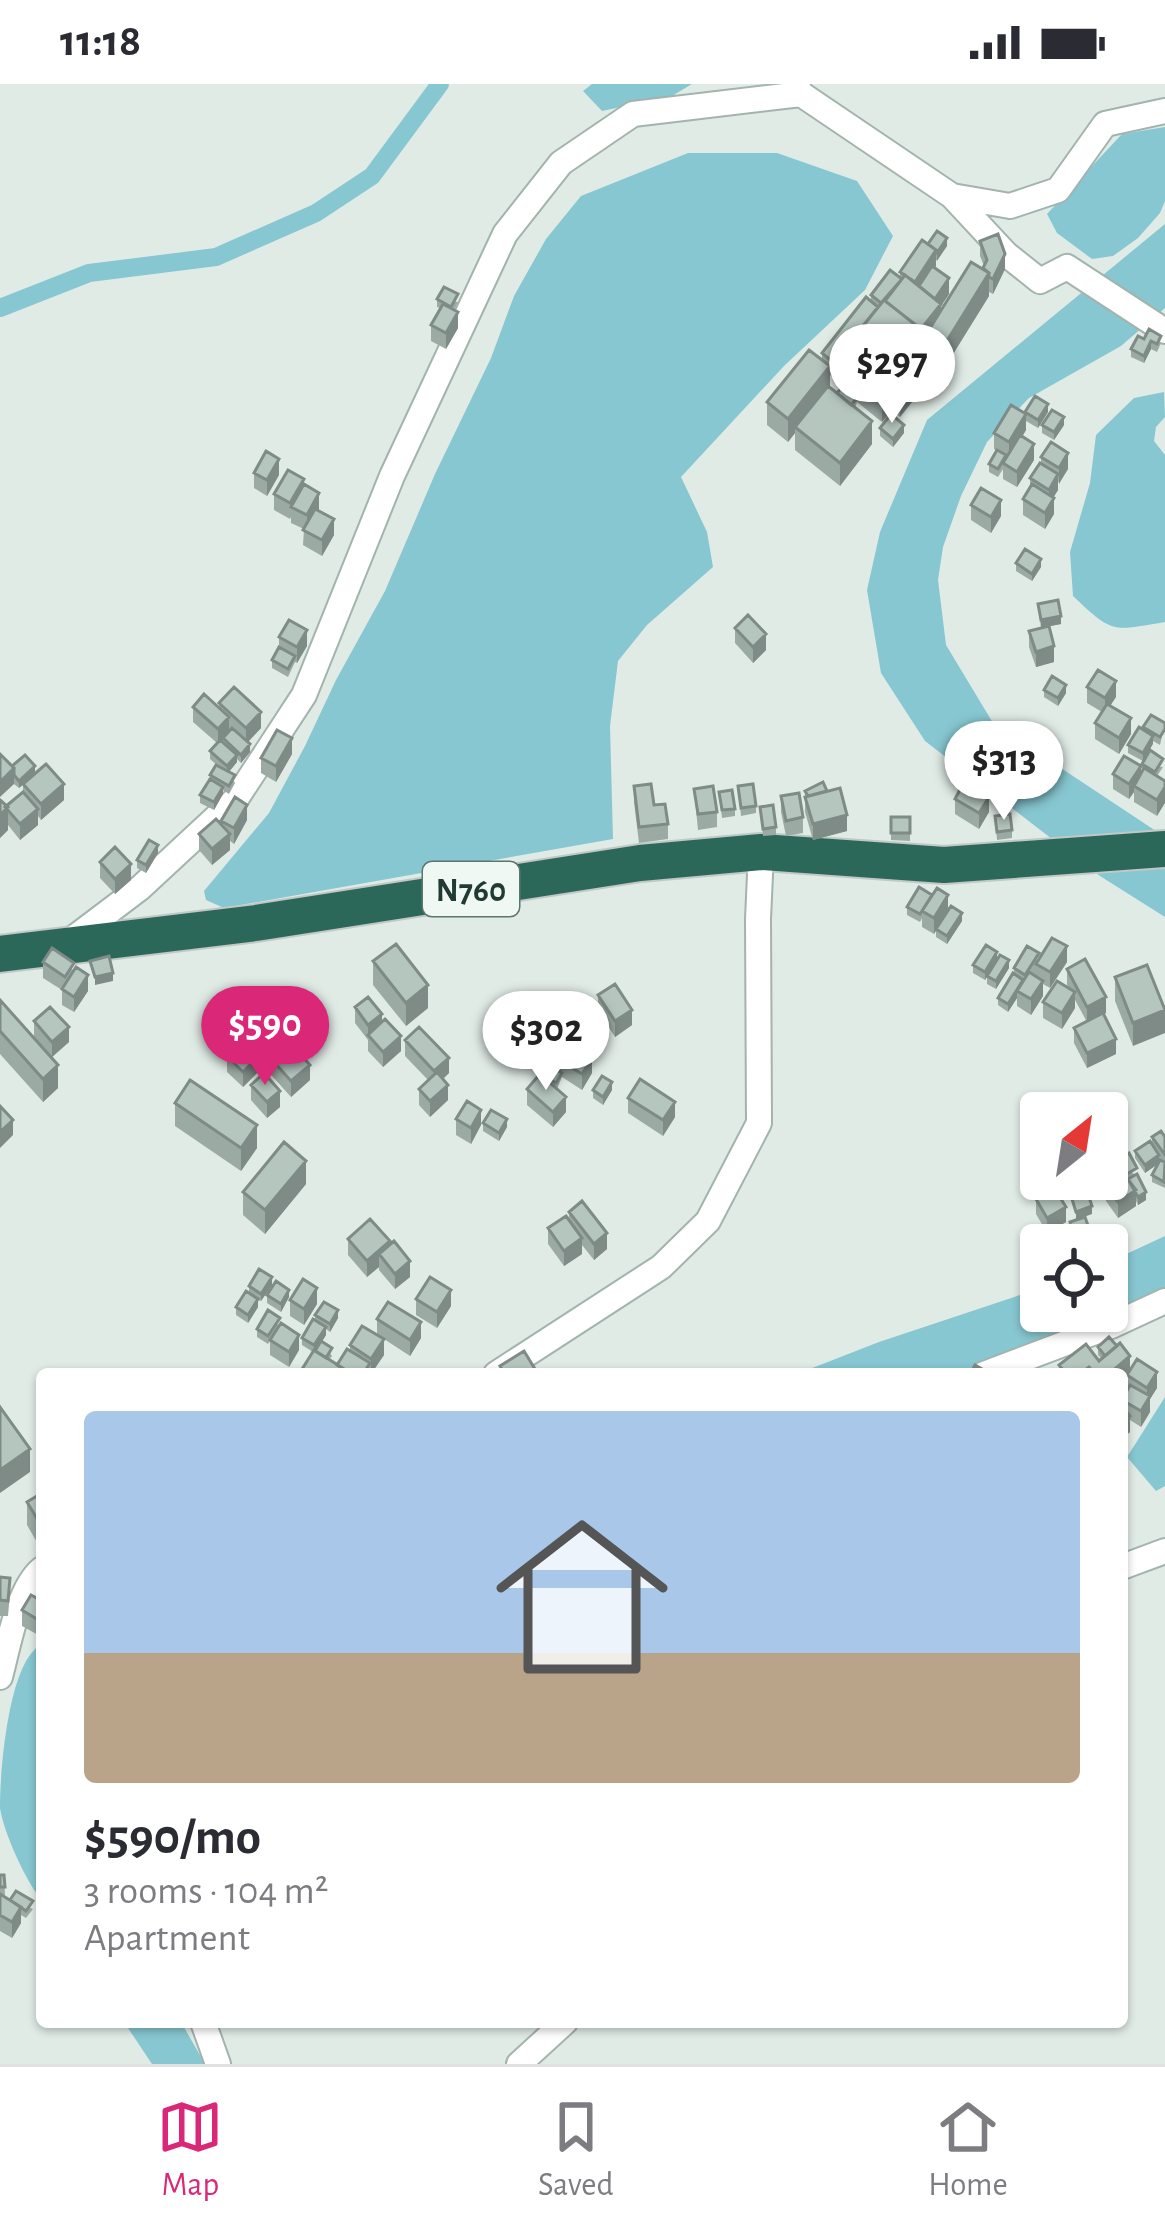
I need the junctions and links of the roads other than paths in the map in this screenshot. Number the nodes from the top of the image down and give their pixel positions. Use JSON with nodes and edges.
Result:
{"nodes":[{"id":1,"x":798,"y":89,"type":"edge"},
{"id":2,"x":1165,"y":111,"type":"edge"},
{"id":3,"x":952,"y":196,"type":"junction"},
{"id":4,"x":1165,"y":331,"type":"edge"},
{"id":5,"x":1165,"y":848,"type":"edge"},
{"id":6,"x":761,"y":852,"type":"junction"},
{"id":7,"x":62,"y":946,"type":"junction"},
{"id":8,"x":0,"y":954,"type":"edge"},
{"id":9,"x":1165,"y":1301,"type":"edge"},
{"id":10,"x":505,"y":1368,"type":"edge"},
{"id":11,"x":999,"y":1368,"type":"edge"},
{"id":12,"x":1165,"y":1551,"type":"edge"},
{"id":13,"x":1128,"y":1565,"type":"edge"},
{"id":14,"x":36,"y":1574,"type":"edge"},
{"id":15,"x":0,"y":1677,"type":"edge"},
{"id":16,"x":204,"y":2028,"type":"edge"},
{"id":17,"x":558,"y":2028,"type":"edge"},
{"id":18,"x":218,"y":2064,"type":"edge"},
{"id":19,"x":519,"y":2064,"type":"edge"}],
"edges":[{"from":1,"to":3,"type":"street"},
{"from":1,"to":7,"type":"street"},
{"from":2,"to":3,"type":"street"},
{"from":3,"to":4,"type":"street"},
{"from":5,"to":6,"type":"highway","number":"N760"},
{"from":6,"to":7,"type":"highway","number":"N760"},
{"from":6,"to":10,"type":"street"},
{"from":7,"to":8,"type":"highway","number":"N760"},
{"from":9,"to":11,"type":"street"},
{"from":12,"to":13,"type":"street"},
{"from":14,"to":15,"type":"street"},
{"from":16,"to":18,"type":"street"},
{"from":17,"to":19,"type":"street"}]}
